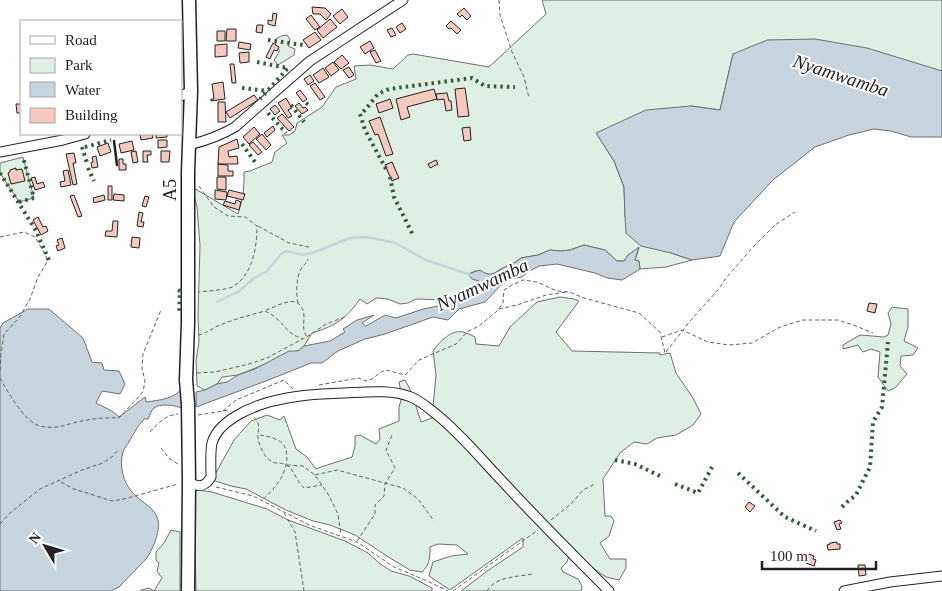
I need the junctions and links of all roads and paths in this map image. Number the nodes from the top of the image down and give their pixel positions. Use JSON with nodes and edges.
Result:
{"nodes":[{"id":1,"x":189,"y":0,"type":"edge"},
{"id":2,"x":403,"y":0,"type":"edge"},
{"id":3,"x":499,"y":0,"type":"edge"},
{"id":4,"x":186,"y":93,"type":"edge"},
{"id":5,"x":529,"y":98,"type":"dead end"},
{"id":6,"x":80,"y":135,"type":"edge"},
{"id":7,"x":189,"y":145,"type":"junction"},
{"id":8,"x":0,"y":152,"type":"edge"},
{"id":9,"x":200,"y":187,"type":"dead end"},
{"id":10,"x":795,"y":212,"type":"dead end"},
{"id":11,"x":257,"y":226,"type":"junction"},
{"id":12,"x":0,"y":237,"type":"edge"},
{"id":13,"x":310,"y":247,"type":"dead end"},
{"id":14,"x":308,"y":259,"type":"dead end"},
{"id":15,"x":569,"y":292,"type":"junction"},
{"id":16,"x":188,"y":293,"type":"junction"},
{"id":17,"x":298,"y":303,"type":"junction"},
{"id":18,"x":499,"y":309,"type":"junction"},
{"id":19,"x":160,"y":310,"type":"dead end"},
{"id":20,"x":265,"y":311,"type":"junction"},
{"id":21,"x":345,"y":317,"type":"dead end"},
{"id":22,"x":682,"y":330,"type":"junction"},
{"id":23,"x":873,"y":333,"type":"dead end"},
{"id":24,"x":307,"y":336,"type":"junction"},
{"id":25,"x":188,"y":337,"type":"junction"},
{"id":26,"x":662,"y":337,"type":"junction"},
{"id":27,"x":303,"y":338,"type":"junction"},
{"id":28,"x":0,"y":370,"type":"edge"},
{"id":29,"x":186,"y":377,"type":"junction"},
{"id":30,"x":0,"y":378,"type":"edge"},
{"id":31,"x":313,"y":387,"type":"dead end"},
{"id":32,"x":294,"y":389,"type":"dead end"},
{"id":33,"x":188,"y":406,"type":"junction"},
{"id":34,"x":223,"y":410,"type":"dead end"},
{"id":35,"x":247,"y":410,"type":"junction"},
{"id":36,"x":150,"y":432,"type":"dead end"},
{"id":37,"x":259,"y":434,"type":"junction"},
{"id":38,"x":392,"y":435,"type":"dead end"},
{"id":39,"x":161,"y":448,"type":"dead end"},
{"id":40,"x":118,"y":450,"type":"dead end"},
{"id":41,"x":286,"y":464,"type":"junction"},
{"id":42,"x":188,"y":467,"type":"junction"},
{"id":43,"x":316,"y":475,"type":"junction"},
{"id":44,"x":59,"y":481,"type":"junction"},
{"id":45,"x":189,"y":482,"type":"junction"},
{"id":46,"x":205,"y":484,"type":"junction"},
{"id":47,"x":385,"y":484,"type":"junction"},
{"id":48,"x":595,"y":484,"type":"dead end"},
{"id":49,"x":322,"y":485,"type":"junction"},
{"id":50,"x":262,"y":501,"type":"junction"},
{"id":51,"x":284,"y":512,"type":"junction"},
{"id":52,"x":434,"y":521,"type":"dead end"},
{"id":53,"x":0,"y":524,"type":"edge"},
{"id":54,"x":544,"y":526,"type":"junction"},
{"id":55,"x":341,"y":536,"type":"junction"},
{"id":56,"x":357,"y":542,"type":"junction"},
{"id":57,"x":532,"y":574,"type":"dead end"},
{"id":58,"x":942,"y":576,"type":"edge"},
{"id":59,"x":188,"y":591,"type":"edge"},
{"id":60,"x":304,"y":591,"type":"edge"},
{"id":61,"x":448,"y":591,"type":"edge"},
{"id":62,"x":453,"y":591,"type":"edge"},
{"id":63,"x":487,"y":591,"type":"edge"},
{"id":64,"x":608,"y":591,"type":"edge"},
{"id":65,"x":844,"y":591,"type":"edge"}],
"edges":[{"from":1,"to":4,"type":"highway","name":"A5","number":"A5"},
{"from":2,"to":7,"type":"street"},
{"from":3,"to":5,"type":"path"},
{"from":4,"to":7,"type":"highway","name":"A5","number":"A5"},
{"from":6,"to":8,"type":"street"},
{"from":7,"to":16,"type":"highway","name":"A5","number":"A5"},
{"from":9,"to":11,"type":"path"},
{"from":10,"to":22,"type":"path"},
{"from":11,"to":13,"type":"path"},
{"from":11,"to":16,"type":"path"},
{"from":12,"to":28,"type":"path"},
{"from":14,"to":17,"type":"path"},
{"from":15,"to":18,"type":"path"},
{"from":15,"to":18,"type":"path"},
{"from":15,"to":26,"type":"path"},
{"from":16,"to":25,"type":"highway","name":"A5","number":"A5"},
{"from":17,"to":20,"type":"path"},
{"from":17,"to":24,"type":"path"},
{"from":18,"to":31,"type":"path"},
{"from":19,"to":30,"type":"path"},
{"from":20,"to":25,"type":"path"},
{"from":20,"to":27,"type":"path"},
{"from":21,"to":24,"type":"path"},
{"from":22,"to":23,"type":"path"},
{"from":22,"to":26,"type":"path"},
{"from":22,"to":26,"type":"path"},
{"from":24,"to":27,"type":"path"},
{"from":25,"to":29,"type":"highway","name":"A5","number":"A5"},
{"from":27,"to":29,"type":"path"},
{"from":29,"to":33,"type":"highway","number":"A5"},
{"from":32,"to":34,"type":"path"},
{"from":33,"to":36,"type":"path"},
{"from":33,"to":42,"type":"highway","number":"A5"},
{"from":35,"to":37,"type":"path"},
{"from":35,"to":46,"type":"street"},
{"from":35,"to":54,"type":"street"},
{"from":37,"to":41,"type":"path"},
{"from":37,"to":41,"type":"path"},
{"from":38,"to":47,"type":"path"},
{"from":39,"to":42,"type":"path"},
{"from":40,"to":44,"type":"path"},
{"from":41,"to":43,"type":"path"},
{"from":41,"to":49,"type":"path"},
{"from":41,"to":50,"type":"path"},
{"from":42,"to":45,"type":"highway","number":"A5"},
{"from":43,"to":47,"type":"path"},
{"from":43,"to":49,"type":"path"},
{"from":44,"to":45,"type":"path"},
{"from":44,"to":53,"type":"path"},
{"from":45,"to":46,"type":"street"},
{"from":45,"to":59,"type":"highway","number":"A5"},
{"from":46,"to":50,"type":"path"},
{"from":47,"to":52,"type":"path"},
{"from":47,"to":56,"type":"path"},
{"from":48,"to":54,"type":"path"},
{"from":49,"to":55,"type":"path"},
{"from":50,"to":51,"type":"path"},
{"from":51,"to":55,"type":"path"},
{"from":51,"to":60,"type":"path"},
{"from":54,"to":62,"type":"path"},
{"from":54,"to":64,"type":"street"},
{"from":55,"to":56,"type":"path"},
{"from":56,"to":61,"type":"path"},
{"from":57,"to":63,"type":"path"},
{"from":58,"to":65,"type":"street"}]}
